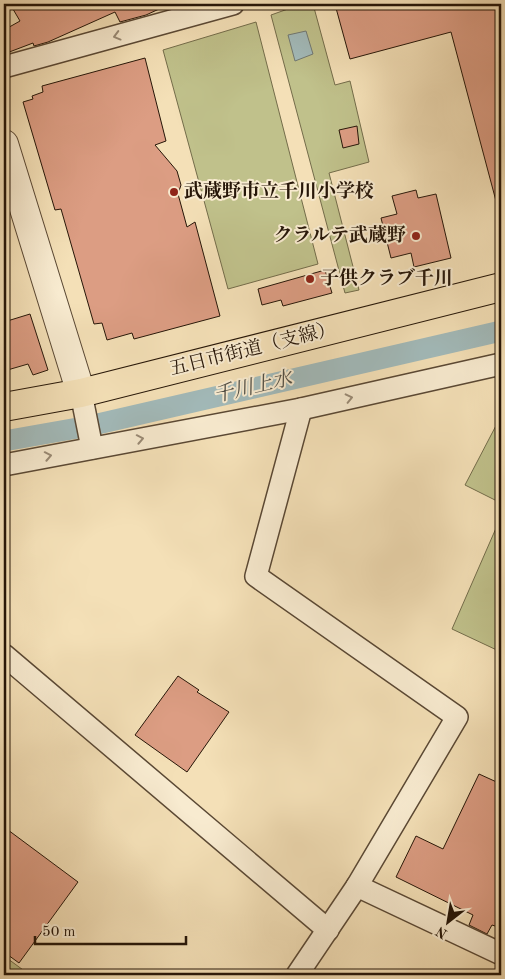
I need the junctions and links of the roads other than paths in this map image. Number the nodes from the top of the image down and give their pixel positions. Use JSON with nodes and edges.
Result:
{"nodes":[{"id":1,"x":233,"y":4,"type":"edge"},
{"id":2,"x":4,"y":67,"type":"edge"},
{"id":3,"x":4,"y":144,"type":"edge"},
{"id":4,"x":501,"y":287,"type":"edge"},
{"id":5,"x":501,"y":364,"type":"edge"},
{"id":6,"x":81,"y":393,"type":"junction"},
{"id":7,"x":4,"y":407,"type":"edge"},
{"id":8,"x":301,"y":408,"type":"junction"},
{"id":9,"x":92,"y":448,"type":"junction"},
{"id":10,"x":4,"y":465,"type":"edge"},
{"id":11,"x":4,"y":655,"type":"edge"},
{"id":12,"x":357,"y":886,"type":"junction"},
{"id":13,"x":328,"y":930,"type":"junction"},
{"id":14,"x":501,"y":954,"type":"edge"},
{"id":15,"x":297,"y":975,"type":"edge"}],
"edges":[{"from":1,"to":2,"type":"street","one_way":true},
{"from":3,"to":6,"type":"street"},
{"from":4,"to":6,"type":"main road","name":"五日市街道（支線）"},
{"from":8,"to":5,"type":"street","one_way":true},
{"from":6,"to":7,"type":"main road","name":"五日市街道（支線）"},
{"from":6,"to":9,"type":"street"},
{"from":9,"to":8,"type":"street","one_way":true},
{"from":8,"to":12,"type":"street"},
{"from":10,"to":9,"type":"street","one_way":true},
{"from":11,"to":13,"type":"street"},
{"from":12,"to":13,"type":"street"},
{"from":12,"to":14,"type":"street"},
{"from":13,"to":15,"type":"street"}]}
